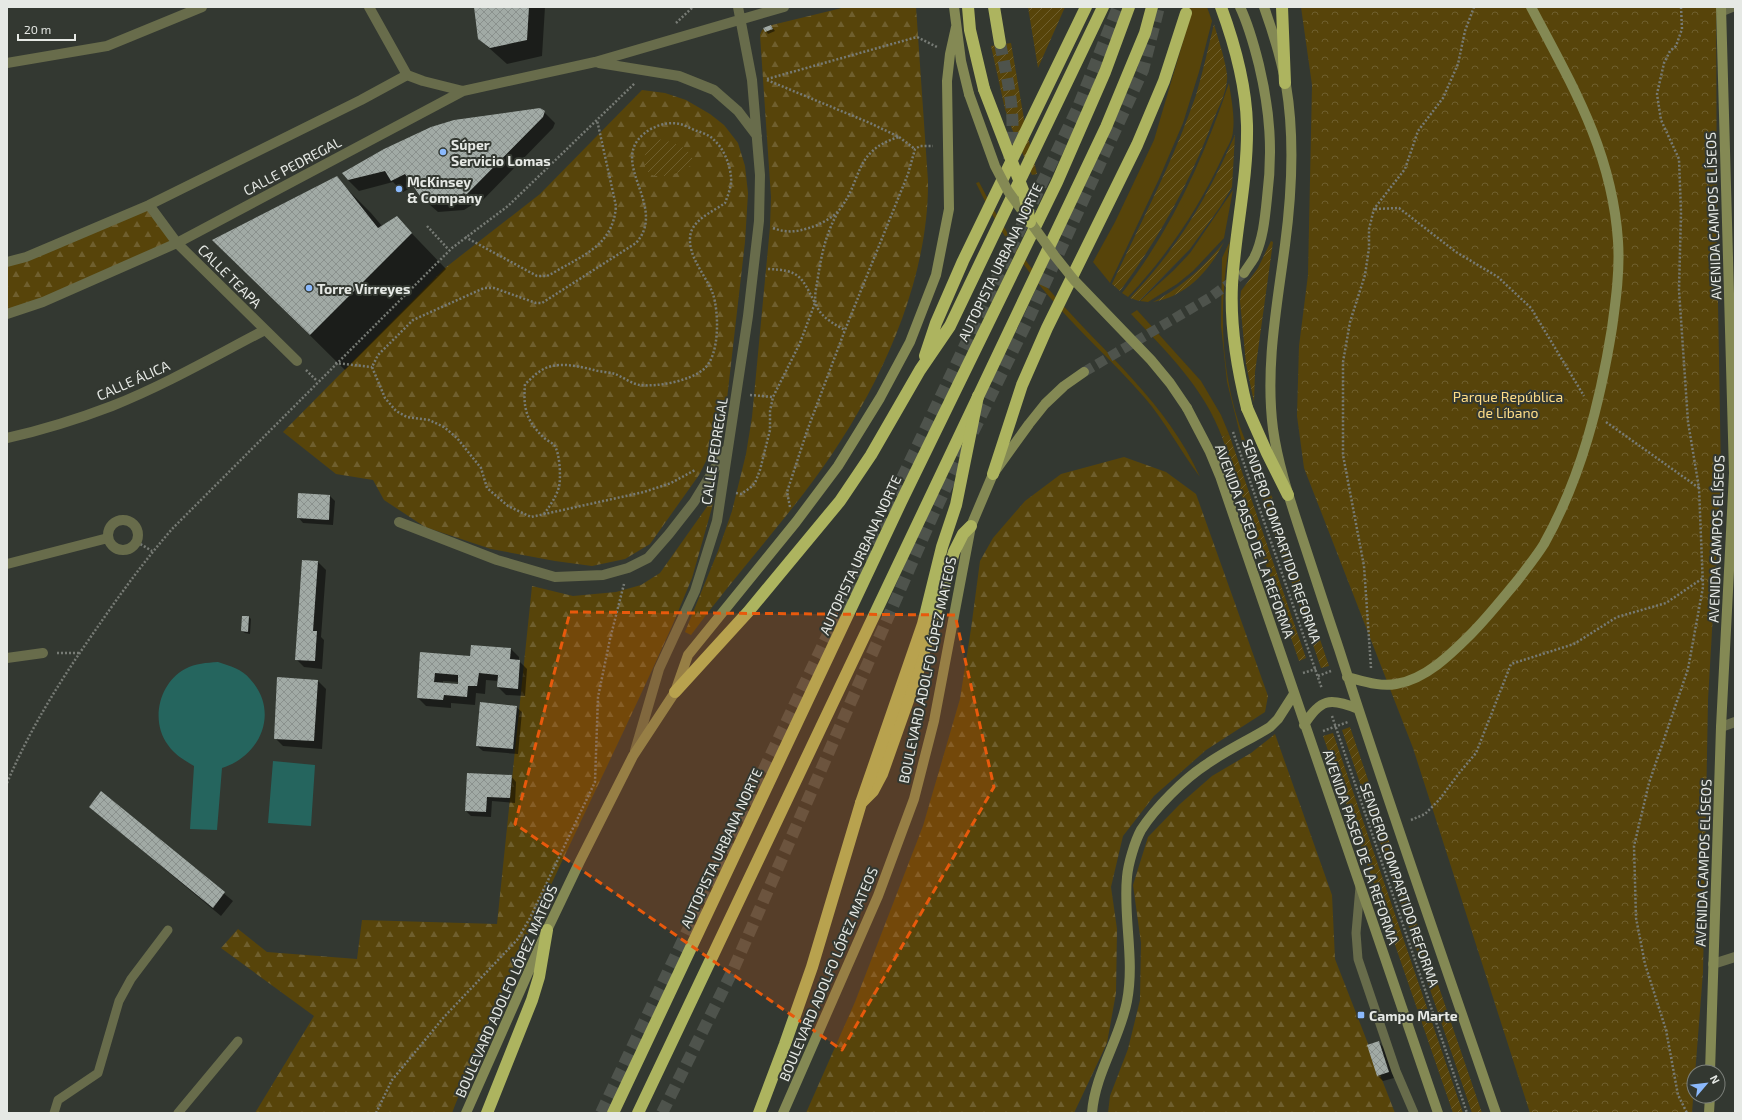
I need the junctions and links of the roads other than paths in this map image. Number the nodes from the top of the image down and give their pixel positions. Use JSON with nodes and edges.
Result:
{"nodes":[{"id":1,"x":202,"y":7,"type":"edge"},
{"id":2,"x":369,"y":7,"type":"edge"},
{"id":3,"x":738,"y":7,"type":"edge"},
{"id":4,"x":784,"y":7,"type":"edge"},
{"id":5,"x":954,"y":7,"type":"edge"},
{"id":6,"x":968,"y":7,"type":"edge"},
{"id":7,"x":994,"y":7,"type":"edge"},
{"id":8,"x":1086,"y":7,"type":"edge"},
{"id":9,"x":1103,"y":7,"type":"edge"},
{"id":10,"x":1129,"y":7,"type":"edge"},
{"id":11,"x":1152,"y":7,"type":"edge"},
{"id":12,"x":1221,"y":7,"type":"edge"},
{"id":13,"x":1240,"y":7,"type":"edge"},
{"id":14,"x":1264,"y":7,"type":"edge"},
{"id":15,"x":1282,"y":7,"type":"edge"},
{"id":16,"x":1531,"y":7,"type":"edge"},
{"id":17,"x":1732,"y":7,"type":"edge"},
{"id":18,"x":1722,"y":9,"type":"edge"},
{"id":19,"x":1186,"y":13,"type":"dead end"},
{"id":20,"x":741,"y":21,"type":"junction"},
{"id":21,"x":956,"y":27,"type":"junction"},
{"id":22,"x":1000,"y":43,"type":"tunnel mouth"},
{"id":23,"x":595,"y":62,"type":"junction"},
{"id":24,"x":7,"y":63,"type":"edge"},
{"id":25,"x":407,"y":75,"type":"junction"},
{"id":26,"x":1285,"y":83,"type":"junction"},
{"id":27,"x":463,"y":91,"type":"junction"},
{"id":28,"x":757,"y":136,"type":"junction"},
{"id":29,"x":148,"y":206,"type":"junction"},
{"id":30,"x":1030,"y":222,"type":"junction"},
{"id":31,"x":1733,"y":240,"type":"edge"},
{"id":32,"x":177,"y":242,"type":"junction"},
{"id":33,"x":7,"y":262,"type":"edge"},
{"id":34,"x":1244,"y":273,"type":"tunnel mouth"},
{"id":35,"x":7,"y":314,"type":"edge"},
{"id":36,"x":265,"y":330,"type":"junction"},
{"id":37,"x":297,"y":362,"type":"dead end"},
{"id":38,"x":920,"y":370,"type":"junction"},
{"id":39,"x":1084,"y":372,"type":"tunnel mouth"},
{"id":40,"x":978,"y":396,"type":"junction"},
{"id":41,"x":7,"y":438,"type":"edge"},
{"id":42,"x":729,"y":445,"type":"junction"},
{"id":43,"x":1734,"y":473,"type":"edge"},
{"id":44,"x":992,"y":474,"type":"junction"},
{"id":45,"x":1288,"y":495,"type":"junction"},
{"id":46,"x":399,"y":522,"type":"dead end"},
{"id":47,"x":970,"y":526,"type":"junction"},
{"id":48,"x":108,"y":538,"type":"junction"},
{"id":49,"x":7,"y":564,"type":"edge"},
{"id":50,"x":43,"y":653,"type":"road end"},
{"id":51,"x":7,"y":658,"type":"edge"},
{"id":52,"x":911,"y":660,"type":"junction"},
{"id":53,"x":1347,"y":677,"type":"junction"},
{"id":54,"x":674,"y":692,"type":"junction"},
{"id":55,"x":1294,"y":694,"type":"junction"},
{"id":56,"x":905,"y":709,"type":"junction"},
{"id":57,"x":1358,"y":709,"type":"junction"},
{"id":58,"x":1735,"y":722,"type":"edge"},
{"id":59,"x":1304,"y":725,"type":"junction"},
{"id":60,"x":1721,"y":727,"type":"junction"},
{"id":61,"x":633,"y":756,"type":"junction"},
{"id":62,"x":861,"y":803,"type":"junction"},
{"id":63,"x":1360,"y":885,"type":"junction"},
{"id":64,"x":168,"y":930,"type":"dead end"},
{"id":65,"x":547,"y":930,"type":"junction"},
{"id":66,"x":1735,"y":957,"type":"edge"},
{"id":67,"x":1713,"y":964,"type":"junction"},
{"id":68,"x":238,"y":1041,"type":"dead end"},
{"id":69,"x":1710,"y":1064,"type":"edge"},
{"id":70,"x":1092,"y":1112,"type":"edge"},
{"id":71,"x":54,"y":1113,"type":"edge"},
{"id":72,"x":178,"y":1113,"type":"edge"},
{"id":73,"x":466,"y":1113,"type":"edge"},
{"id":74,"x":487,"y":1113,"type":"edge"},
{"id":75,"x":613,"y":1113,"type":"edge"},
{"id":76,"x":638,"y":1113,"type":"edge"},
{"id":77,"x":759,"y":1113,"type":"edge"},
{"id":78,"x":783,"y":1113,"type":"edge"},
{"id":79,"x":1414,"y":1113,"type":"edge"},
{"id":80,"x":1438,"y":1113,"type":"edge"},
{"id":81,"x":1496,"y":1113,"type":"edge"}],
"edges":[{"from":1,"to":24,"type":"street"},
{"from":2,"to":25,"type":"street"},
{"from":3,"to":20,"type":"street","name":"CALLE PEDREGAL"},
{"from":4,"to":20,"type":"street","name":"CALLE PEDREGAL"},
{"from":5,"to":21,"type":"main road","name":"AVENIDA PASEO DE LA REFORMA"},
{"from":6,"to":30,"type":"highway","bridge":true},
{"from":7,"to":22,"type":"highway"},
{"from":8,"to":38,"type":"highway"},
{"from":9,"to":38,"type":"highway"},
{"from":10,"to":75,"type":"highway","name":"AUTOPISTA URBANA NORTE"},
{"from":11,"to":40,"type":"highway"},
{"from":12,"to":45,"type":"highway","bridge":true},
{"from":13,"to":34,"type":"main road"},
{"from":14,"to":26,"type":"main road"},
{"from":15,"to":26,"type":"highway"},
{"from":16,"to":53,"type":"main road"},
{"from":17,"to":18,"type":"street"},
{"from":18,"to":31,"type":"main road","name":"AVENIDA CAMPOS ELÍSEOS"},
{"from":19,"to":44,"type":"highway"},
{"from":20,"to":23,"type":"street","name":"CALLE PEDREGAL"},
{"from":20,"to":28,"type":"street","name":"CALLE PEDREGAL"},
{"from":21,"to":30,"type":"main road","name":"AVENIDA PASEO DE LA REFORMA","bridge":true},
{"from":21,"to":54,"type":"main road","name":"BOULEVARD ADOLFO LÓPEZ MATEOS"},
{"from":23,"to":27,"type":"street","name":"CALLE PEDREGAL"},
{"from":23,"to":28,"type":"street","name":"CALLE PEDREGAL"},
{"from":25,"to":27,"type":"street"},
{"from":25,"to":29,"type":"street","name":"CALLE PEDREGAL"},
{"from":26,"to":45,"type":"main road"},
{"from":27,"to":32,"type":"street","name":"CALLE PEDREGAL"},
{"from":28,"to":42,"type":"street","name":"CALLE PEDREGAL"},
{"from":29,"to":32,"type":"street","name":"CALLE TEAPA"},
{"from":29,"to":33,"type":"street","name":"CALLE PEDREGAL"},
{"from":30,"to":55,"type":"main road","name":"AVENIDA PASEO DE LA REFORMA","bridge":true},
{"from":31,"to":43,"type":"main road","name":"AVENIDA CAMPOS ELÍSEOS"},
{"from":32,"to":35,"type":"street","name":"CALLE PEDREGAL"},
{"from":32,"to":36,"type":"street","name":"CALLE TEAPA"},
{"from":36,"to":37,"type":"street","name":"CALLE TEAPA"},
{"from":36,"to":41,"type":"street","name":"CALLE ÁLICA"},
{"from":38,"to":54,"type":"highway"},
{"from":39,"to":44,"type":"main road","name":"BOULEVARD ADOLFO LÓPEZ MATEOS"},
{"from":40,"to":52,"type":"highway","bridge":true},
{"from":40,"to":76,"type":"highway","bridge":true},
{"from":42,"to":46,"type":"street"},
{"from":42,"to":61,"type":"street","name":"CALLE PEDREGAL"},
{"from":43,"to":60,"type":"main road","name":"AVENIDA CAMPOS ELÍSEOS"},
{"from":44,"to":47,"type":"main road","name":"BOULEVARD ADOLFO LÓPEZ MATEOS"},
{"from":45,"to":53,"type":"main road"},
{"from":47,"to":56,"type":"highway"},
{"from":47,"to":78,"type":"main road","name":"BOULEVARD ADOLFO LÓPEZ MATEOS"},
{"from":48,"to":48,"type":"street"},
{"from":48,"to":49,"type":"street"},
{"from":50,"to":51,"type":"street"},
{"from":52,"to":56,"type":"highway","bridge":true},
{"from":52,"to":62,"type":"highway","bridge":true},
{"from":53,"to":57,"type":"main road"},
{"from":54,"to":61,"type":"main road","name":"BOULEVARD ADOLFO LÓPEZ MATEOS"},
{"from":55,"to":59,"type":"main road","name":"AVENIDA PASEO DE LA REFORMA"},
{"from":55,"to":70,"type":"main road"},
{"from":56,"to":62,"type":"highway"},
{"from":57,"to":59,"type":"main road"},
{"from":57,"to":81,"type":"main road"},
{"from":58,"to":60,"type":"street"},
{"from":59,"to":63,"type":"main road","name":"AVENIDA PASEO DE LA REFORMA"},
{"from":60,"to":67,"type":"main road","name":"AVENIDA CAMPOS ELÍSEOS"},
{"from":61,"to":65,"type":"main road","name":"BOULEVARD ADOLFO LÓPEZ MATEOS"},
{"from":62,"to":77,"type":"highway"},
{"from":63,"to":79,"type":"lane"},
{"from":63,"to":80,"type":"main road","name":"AVENIDA PASEO DE LA REFORMA"},
{"from":64,"to":71,"type":"lane"},
{"from":65,"to":73,"type":"main road","name":"BOULEVARD ADOLFO LÓPEZ MATEOS"},
{"from":65,"to":74,"type":"highway"},
{"from":66,"to":67,"type":"street"},
{"from":67,"to":69,"type":"main road","name":"AVENIDA CAMPOS ELÍSEOS"},
{"from":68,"to":72,"type":"lane"}]}
